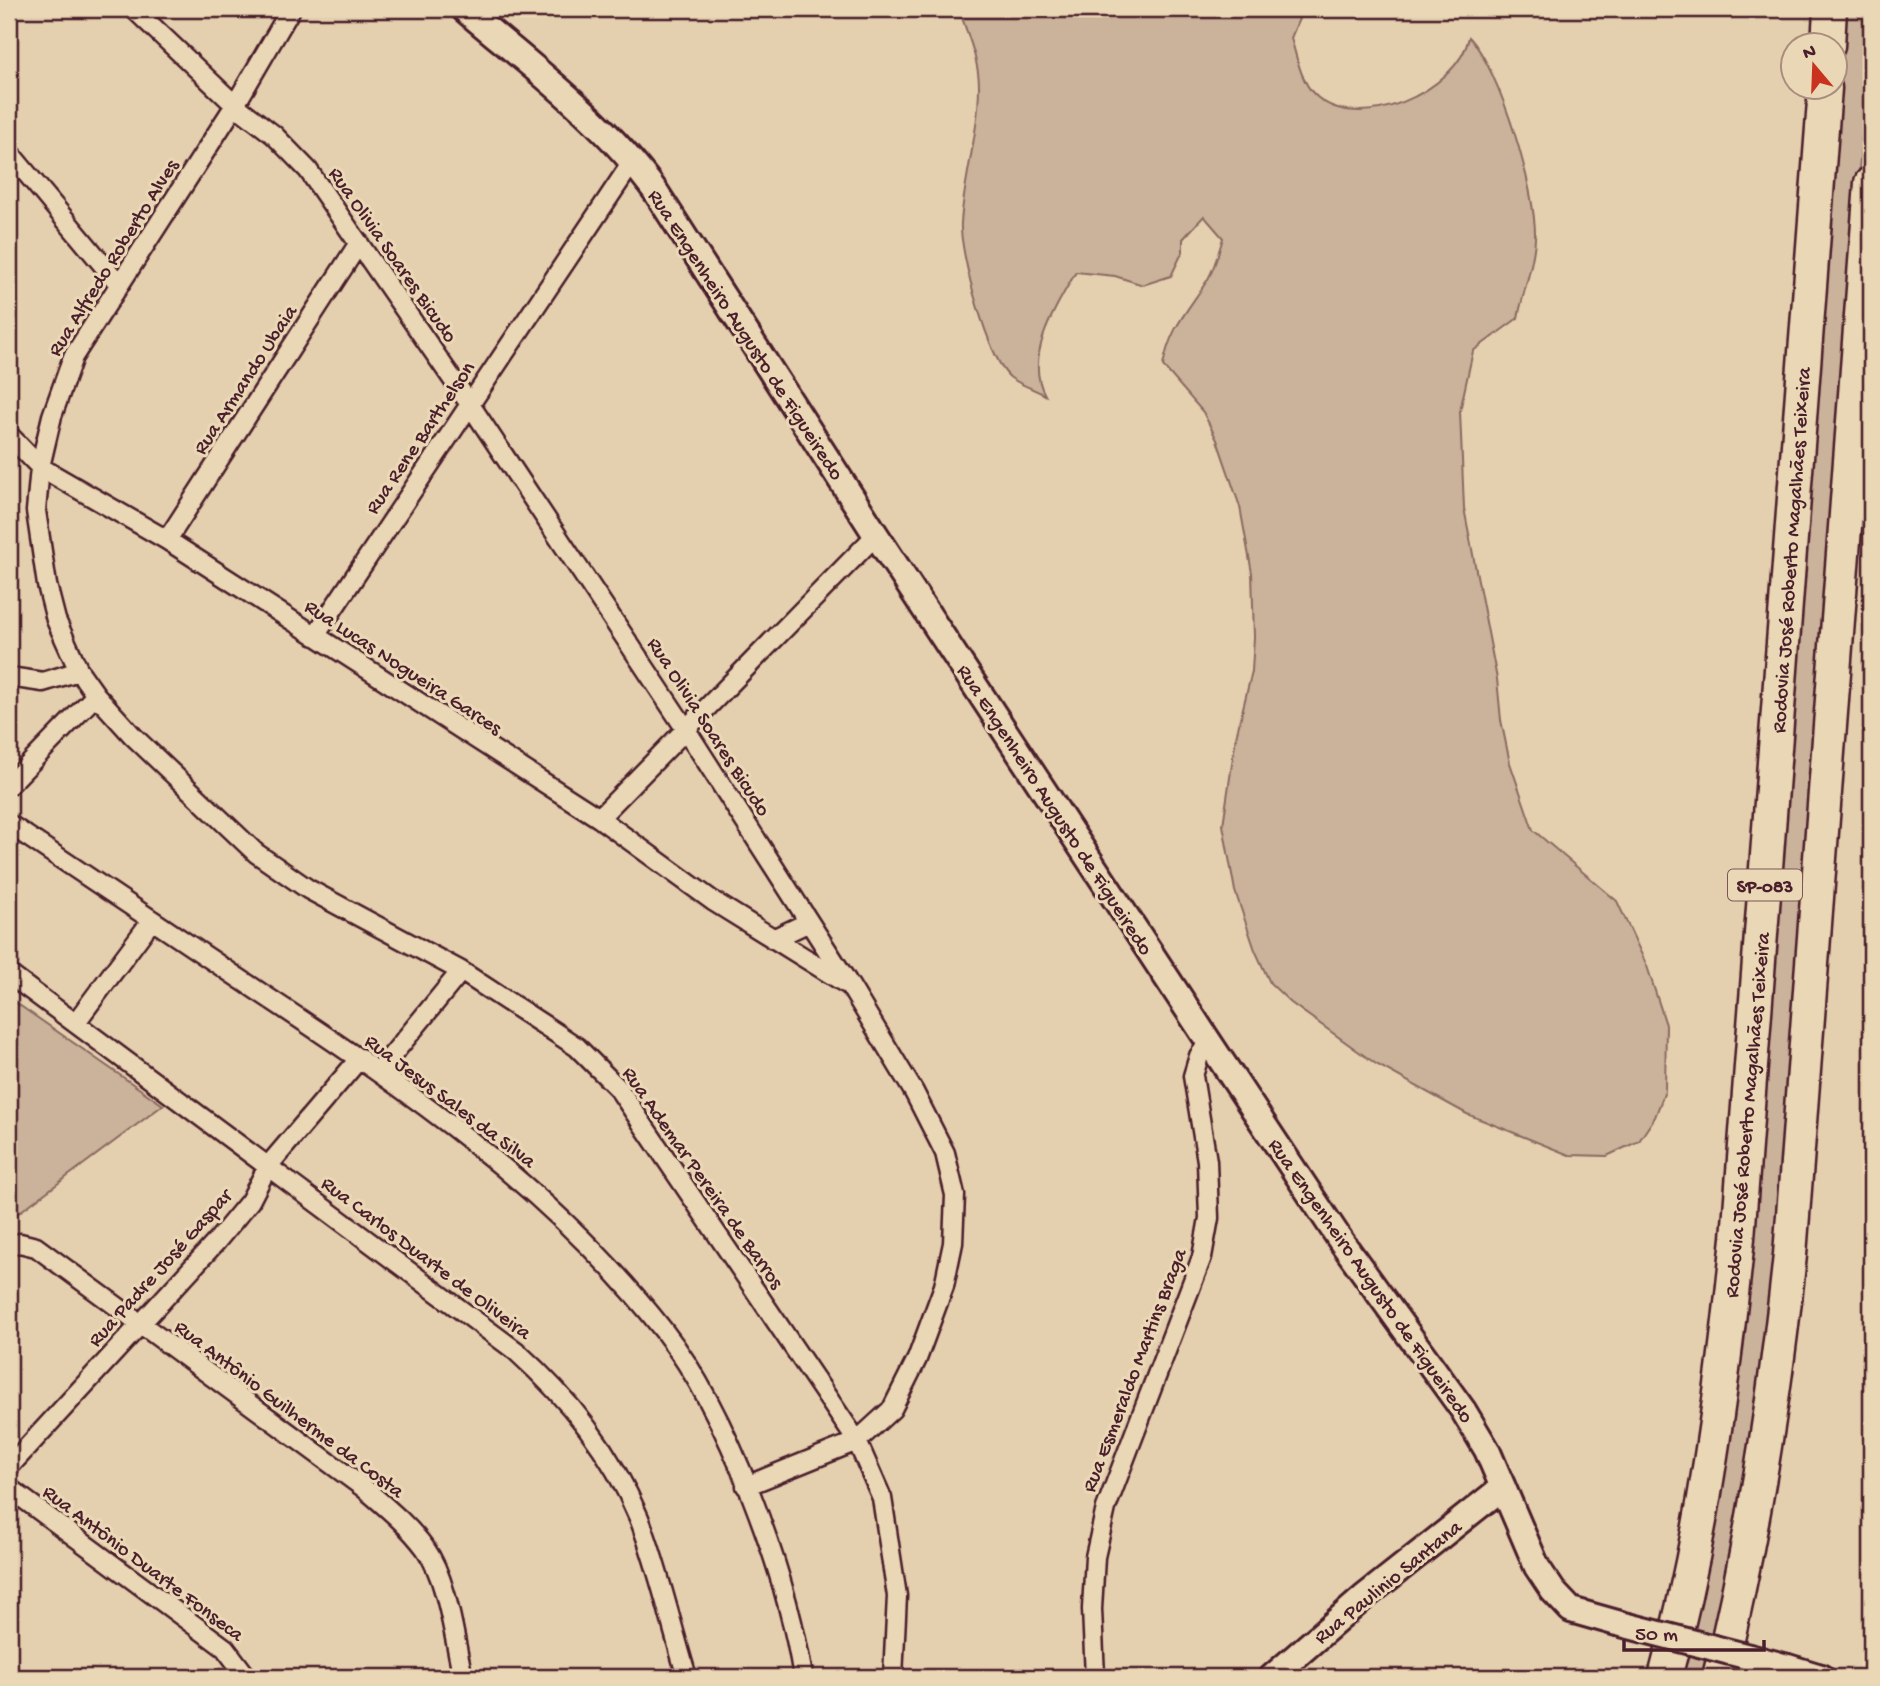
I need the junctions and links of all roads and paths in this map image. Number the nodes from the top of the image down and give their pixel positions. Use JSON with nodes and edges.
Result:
{"nodes":[{"id":1,"x":134,"y":9,"type":"edge"},
{"id":2,"x":291,"y":9,"type":"edge"},
{"id":3,"x":464,"y":9,"type":"edge"},
{"id":4,"x":1830,"y":9,"type":"edge"},
{"id":5,"x":1829,"y":32,"type":"edge"},
{"id":6,"x":1824,"y":102,"type":"edge"},
{"id":7,"x":235,"y":105,"type":"junction"},
{"id":8,"x":9,"y":152,"type":"edge"},
{"id":9,"x":633,"y":161,"type":"junction"},
{"id":10,"x":1871,"y":183,"type":"edge"},
{"id":11,"x":359,"y":243,"type":"junction"},
{"id":12,"x":118,"y":283,"type":"junction"},
{"id":13,"x":469,"y":403,"type":"junction"},
{"id":14,"x":9,"y":435,"type":"edge"},
{"id":15,"x":40,"y":467,"type":"junction"},
{"id":16,"x":876,"y":535,"type":"junction"},
{"id":17,"x":167,"y":540,"type":"junction"},
{"id":18,"x":315,"y":636,"type":"junction"},
{"id":19,"x":79,"y":671,"type":"junction"},
{"id":20,"x":9,"y":677,"type":"edge"},
{"id":21,"x":96,"y":695,"type":"junction"},
{"id":22,"x":685,"y":728,"type":"junction"},
{"id":23,"x":9,"y":785,"type":"edge"},
{"id":24,"x":598,"y":818,"type":"junction"},
{"id":25,"x":9,"y":824,"type":"edge"},
{"id":26,"x":152,"y":920,"type":"junction"},
{"id":27,"x":809,"y":922,"type":"junction"},
{"id":28,"x":773,"y":939,"type":"junction"},
{"id":29,"x":461,"y":971,"type":"junction"},
{"id":30,"x":9,"y":974,"type":"edge"},
{"id":31,"x":850,"y":986,"type":"junction"},
{"id":32,"x":76,"y":1022,"type":"junction"},
{"id":33,"x":1209,"y":1042,"type":"junction"},
{"id":34,"x":360,"y":1058,"type":"junction"},
{"id":35,"x":380,"y":1070,"type":"junction"},
{"id":36,"x":268,"y":1166,"type":"junction"},
{"id":37,"x":9,"y":1245,"type":"edge"},
{"id":38,"x":139,"y":1324,"type":"junction"},
{"id":39,"x":857,"y":1441,"type":"junction"},
{"id":40,"x":9,"y":1468,"type":"edge"},
{"id":41,"x":746,"y":1486,"type":"junction"},
{"id":42,"x":1503,"y":1487,"type":"junction"},
{"id":43,"x":9,"y":1488,"type":"edge"},
{"id":44,"x":1796,"y":1671,"type":"edge"},
{"id":45,"x":247,"y":1677,"type":"edge"},
{"id":46,"x":463,"y":1677,"type":"edge"},
{"id":47,"x":687,"y":1677,"type":"edge"},
{"id":48,"x":803,"y":1677,"type":"edge"},
{"id":49,"x":893,"y":1677,"type":"edge"},
{"id":50,"x":1095,"y":1677,"type":"edge"},
{"id":51,"x":1272,"y":1677,"type":"edge"},
{"id":52,"x":1665,"y":1677,"type":"edge"},
{"id":53,"x":1719,"y":1677,"type":"edge"},
{"id":54,"x":1821,"y":1677,"type":"edge"}],
"edges":[{"from":1,"to":7,"type":"street","name":"Rua Olivia Soares Bicudo"},
{"from":2,"to":7,"type":"street","name":"Rua Alfredo Roberto Alves"},
{"from":3,"to":9,"type":"main road","name":"Rua Engenheiro Augusto de Figueiredo"},
{"from":4,"to":5,"type":"highway"},
{"from":6,"to":52,"type":"highway","name":"Rodovia José Roberto Magalhães Teixeira","number":"SP-083"},
{"from":7,"to":11,"type":"street","name":"Rua Olivia Soares Bicudo"},
{"from":7,"to":12,"type":"street","name":"Rua Alfredo Roberto Alves"},
{"from":8,"to":12,"type":"street"},
{"from":9,"to":13,"type":"street","name":"Rua Rene Barthelson"},
{"from":9,"to":16,"type":"main road","name":"Rua Engenheiro Augusto de Figueiredo"},
{"from":10,"to":53,"type":"highway","number":"SP-083"},
{"from":11,"to":13,"type":"street","name":"Rua Olivia Soares Bicudo"},
{"from":11,"to":17,"type":"street","name":"Rua Armando Ubaia"},
{"from":12,"to":15,"type":"street","name":"Rua Alfredo Roberto Alves"},
{"from":13,"to":18,"type":"street","name":"Rua Rene Barthelson"},
{"from":13,"to":22,"type":"street","name":"Rua Olivia Soares Bicudo"},
{"from":14,"to":15,"type":"street","name":"Rua Lucas Nogueira Garces"},
{"from":15,"to":17,"type":"street","name":"Rua Lucas Nogueira Garces"},
{"from":15,"to":19,"type":"street","name":"Rua Alfredo Roberto Alves"},
{"from":16,"to":22,"type":"street"},
{"from":16,"to":33,"type":"main road","name":"Rua Engenheiro Augusto de Figueiredo"},
{"from":17,"to":18,"type":"street","name":"Rua Lucas Nogueira Garces"},
{"from":18,"to":24,"type":"street","name":"Rua Lucas Nogueira Garces"},
{"from":19,"to":20,"type":"street"},
{"from":19,"to":21,"type":"street","name":"Rua Ademar Pereira de Barros"},
{"from":21,"to":23,"type":"street"},
{"from":21,"to":29,"type":"street","name":"Rua Ademar Pereira de Barros"},
{"from":22,"to":24,"type":"street"},
{"from":22,"to":27,"type":"street","name":"Rua Olivia Soares Bicudo"},
{"from":24,"to":28,"type":"street","name":"Rua Lucas Nogueira Garces"},
{"from":25,"to":26,"type":"street","name":"Rua Jesus Sales da Silva"},
{"from":26,"to":32,"type":"street"},
{"from":26,"to":34,"type":"street","name":"Rua Jesus Sales da Silva"},
{"from":27,"to":28,"type":"street"},
{"from":27,"to":31,"type":"street","name":"Rua Olivia Soares Bicudo"},
{"from":28,"to":31,"type":"street","name":"Rua Lucas Nogueira Garces"},
{"from":29,"to":35,"type":"street"},
{"from":29,"to":39,"type":"street","name":"Rua Ademar Pereira de Barros"},
{"from":30,"to":32,"type":"street","name":"Rua Carlos Duarte de Oliveira"},
{"from":31,"to":39,"type":"street","name":"Rua Olivia Soares Bicudo"},
{"from":32,"to":36,"type":"street","name":"Rua Carlos Duarte de Oliveira"},
{"from":33,"to":42,"type":"main road","name":"Rua Engenheiro Augusto de Figueiredo"},
{"from":33,"to":50,"type":"street","name":"Rua Esmeraldo Martins Braga"},
{"from":34,"to":35,"type":"street","name":"Rua Jesus Sales da Silva"},
{"from":34,"to":36,"type":"street","name":"Rua Padre José Gaspar"},
{"from":35,"to":41,"type":"street","name":"Rua Jesus Sales da Silva"},
{"from":36,"to":38,"type":"street","name":"Rua Padre José Gaspar"},
{"from":36,"to":47,"type":"street","name":"Rua Carlos Duarte de Oliveira"},
{"from":37,"to":38,"type":"street","name":"Rua Antônio Guilherme da Costa"},
{"from":38,"to":40,"type":"street","name":"Rua Padre José Gaspar"},
{"from":38,"to":46,"type":"street","name":"Rua Antônio Guilherme da Costa"},
{"from":39,"to":41,"type":"street","name":"Rua Olivia Soares Bicudo"},
{"from":39,"to":49,"type":"street","name":"Rua Ademar Pereira de Barros"},
{"from":41,"to":48,"type":"street","name":"Rua Jesus Sales da Silva"},
{"from":42,"to":44,"type":"main road","name":"Rua Engenheiro Augusto de Figueiredo","bridge":true},
{"from":42,"to":51,"type":"main road","name":"Rua Paulinio Santana"},
{"from":43,"to":45,"type":"street","name":"Rua Antônio Duarte Fonseca"},
{"from":44,"to":54,"type":"main road","name":"Rua Engenheiro Augusto de Figueiredo"}]}
